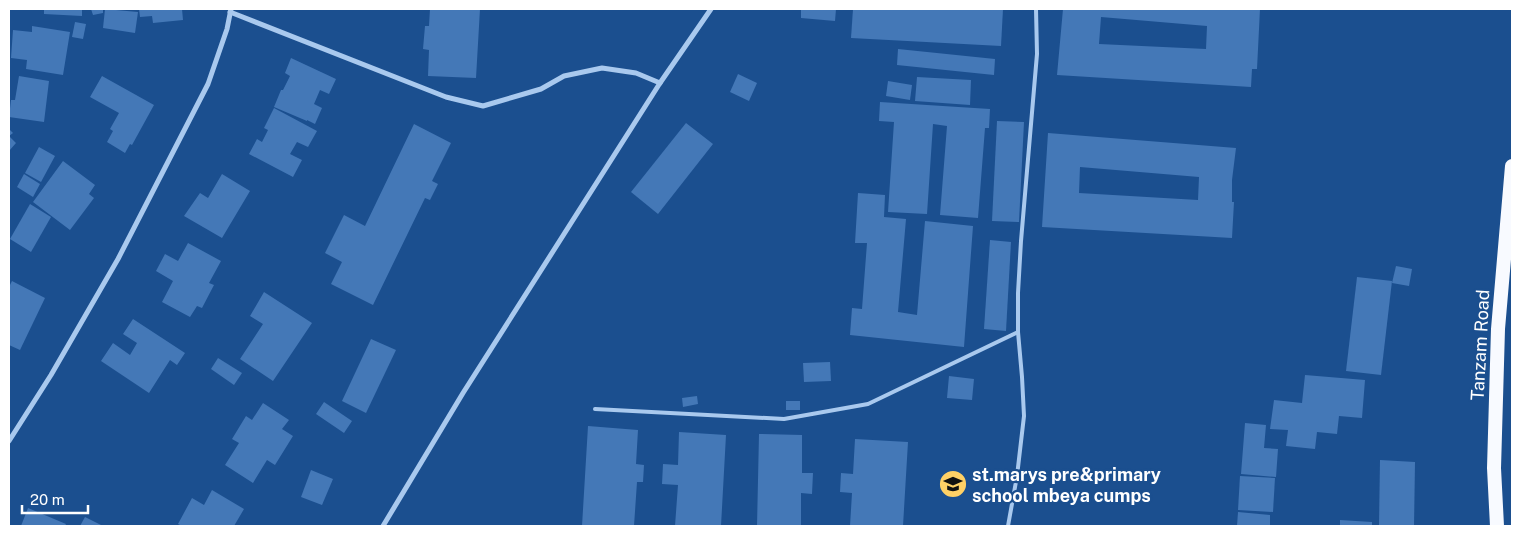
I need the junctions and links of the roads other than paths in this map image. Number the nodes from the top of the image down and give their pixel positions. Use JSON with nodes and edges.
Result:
{"nodes":[{"id":1,"x":711,"y":9,"type":"edge"},
{"id":2,"x":1036,"y":9,"type":"edge"},
{"id":3,"x":230,"y":10,"type":"edge"},
{"id":4,"x":660,"y":83,"type":"junction"},
{"id":5,"x":1512,"y":166,"type":"edge"},
{"id":6,"x":1018,"y":332,"type":"junction"},
{"id":7,"x":595,"y":409,"type":"dead end"},
{"id":8,"x":9,"y":441,"type":"edge"},
{"id":9,"x":383,"y":526,"type":"edge"},
{"id":10,"x":1008,"y":526,"type":"edge"},
{"id":11,"x":1497,"y":526,"type":"edge"}],
"edges":[{"from":1,"to":4,"type":"street"},
{"from":2,"to":6,"type":"lane"},
{"from":3,"to":4,"type":"street"},
{"from":3,"to":8,"type":"street"},
{"from":4,"to":9,"type":"street"},
{"from":5,"to":11,"type":"highway","name":"Tanzam Road"},
{"from":6,"to":7,"type":"lane"},
{"from":6,"to":10,"type":"lane"}]}
